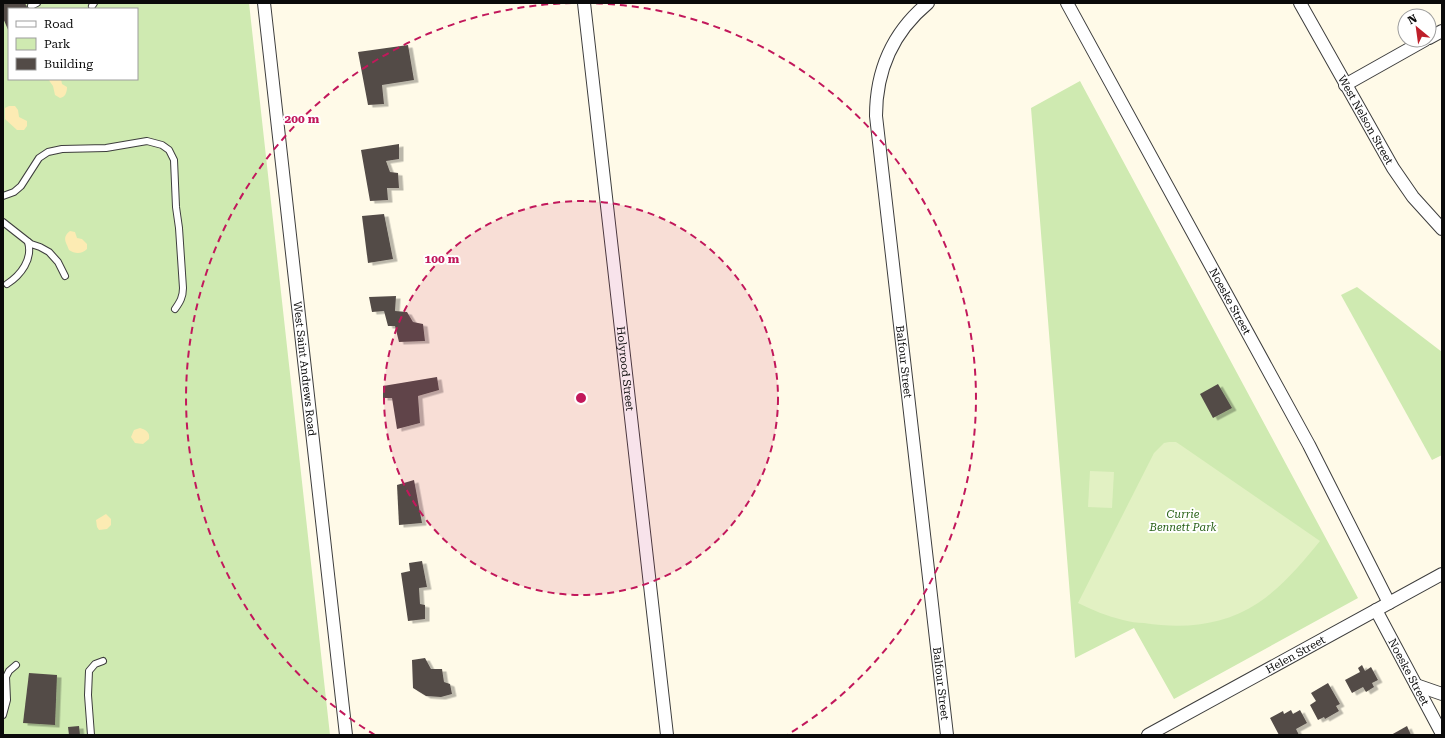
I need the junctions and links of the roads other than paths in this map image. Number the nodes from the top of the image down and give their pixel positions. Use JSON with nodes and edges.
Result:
{"nodes":[{"id":1,"x":264,"y":3,"type":"edge"},
{"id":2,"x":584,"y":3,"type":"edge"},
{"id":3,"x":928,"y":3,"type":"edge"},
{"id":4,"x":1067,"y":3,"type":"edge"},
{"id":5,"x":1300,"y":3,"type":"edge"},
{"id":6,"x":1411,"y":48,"type":"edge"},
{"id":7,"x":1345,"y":85,"type":"junction"},
{"id":8,"x":3,"y":196,"type":"edge"},
{"id":9,"x":3,"y":222,"type":"edge"},
{"id":10,"x":1442,"y":229,"type":"edge"},
{"id":11,"x":28,"y":242,"type":"junction"},
{"id":12,"x":65,"y":276,"type":"dead end"},
{"id":13,"x":7,"y":284,"type":"dead end"},
{"id":14,"x":175,"y":309,"type":"dead end"},
{"id":15,"x":1442,"y":574,"type":"edge"},
{"id":16,"x":1389,"y":603,"type":"junction"},
{"id":17,"x":1376,"y":610,"type":"junction"},
{"id":18,"x":103,"y":661,"type":"dead end"},
{"id":19,"x":16,"y":665,"type":"dead end"},
{"id":20,"x":1416,"y":685,"type":"junction"},
{"id":21,"x":1442,"y":694,"type":"edge"},
{"id":22,"x":3,"y":716,"type":"edge"},
{"id":23,"x":1442,"y":734,"type":"edge"},
{"id":24,"x":91,"y":735,"type":"edge"},
{"id":25,"x":346,"y":735,"type":"edge"},
{"id":26,"x":667,"y":735,"type":"edge"},
{"id":27,"x":947,"y":735,"type":"edge"},
{"id":28,"x":1148,"y":735,"type":"edge"}],
"edges":[{"from":1,"to":25,"type":"street","name":"West Saint Andrews Road"},
{"from":2,"to":26,"type":"street","name":"Holyrood Street"},
{"from":3,"to":27,"type":"street","name":"Balfour Street"},
{"from":4,"to":16,"type":"street","name":"Noeske Street"},
{"from":5,"to":7,"type":"street","name":"West Nelson Street"},
{"from":6,"to":7,"type":"street"},
{"from":7,"to":10,"type":"street","name":"West Nelson Street"},
{"from":8,"to":14,"type":"lane"},
{"from":9,"to":11,"type":"lane"},
{"from":11,"to":12,"type":"lane"},
{"from":11,"to":13,"type":"lane"},
{"from":15,"to":16,"type":"street","name":"Helen Street"},
{"from":16,"to":17,"type":"street","name":"Helen Street"},
{"from":17,"to":20,"type":"street","name":"Noeske Street"},
{"from":17,"to":28,"type":"street","name":"Helen Street"},
{"from":18,"to":24,"type":"lane"},
{"from":19,"to":22,"type":"lane"},
{"from":20,"to":21,"type":"street"},
{"from":20,"to":23,"type":"street","name":"Noeske Street"}]}
